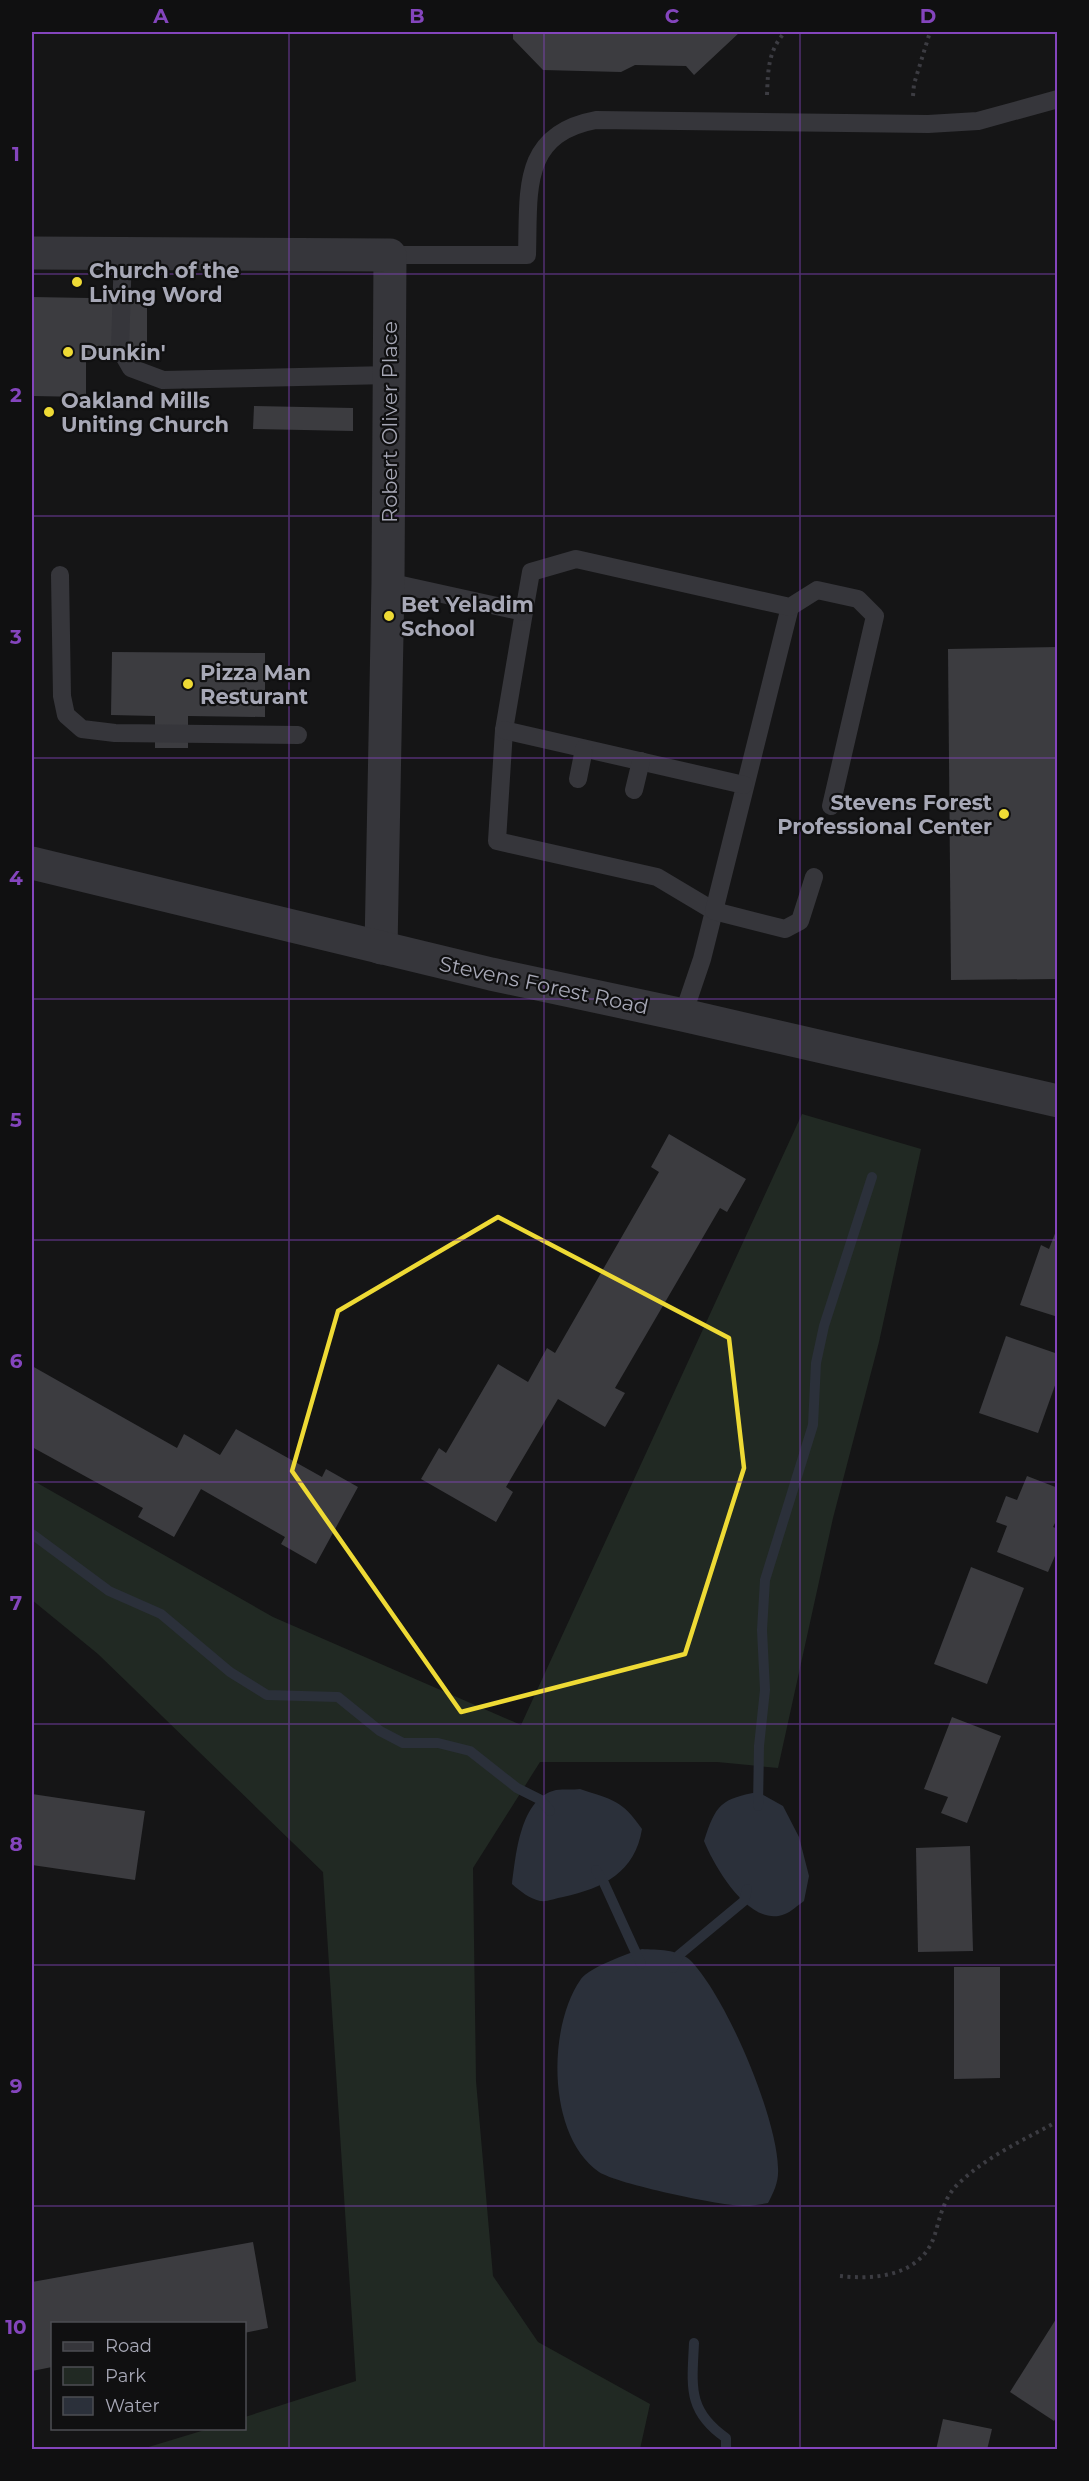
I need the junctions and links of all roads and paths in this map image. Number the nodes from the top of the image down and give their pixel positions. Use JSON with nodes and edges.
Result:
{"nodes":[{"id":1,"x":785,"y":32,"type":"edge"},
{"id":2,"x":930,"y":32,"type":"edge"},
{"id":3,"x":1058,"y":99,"type":"edge"},
{"id":4,"x":765,"y":122,"type":"junction"},
{"id":5,"x":912,"y":124,"type":"junction"},
{"id":6,"x":32,"y":252,"type":"edge"},
{"id":7,"x":123,"y":253,"type":"junction"},
{"id":8,"x":390,"y":255,"type":"junction"},
{"id":9,"x":390,"y":375,"type":"junction"},
{"id":10,"x":60,"y":575,"type":"dead end"},
{"id":11,"x":388,"y":582,"type":"junction"},
{"id":12,"x":790,"y":607,"type":"junction"},
{"id":13,"x":524,"y":612,"type":"junction"},
{"id":14,"x":504,"y":730,"type":"junction"},
{"id":15,"x":298,"y":735,"type":"dead end"},
{"id":16,"x":584,"y":749,"type":"junction"},
{"id":17,"x":641,"y":761,"type":"junction"},
{"id":18,"x":578,"y":778,"type":"dead end"},
{"id":19,"x":744,"y":785,"type":"junction"},
{"id":20,"x":634,"y":790,"type":"dead end"},
{"id":21,"x":831,"y":806,"type":"dead end"},
{"id":22,"x":32,"y":863,"type":"edge"},
{"id":23,"x":814,"y":876,"type":"dead end"},
{"id":24,"x":714,"y":911,"type":"junction"},
{"id":25,"x":381,"y":948,"type":"junction"},
{"id":26,"x":683,"y":1015,"type":"junction"},
{"id":27,"x":1058,"y":1101,"type":"edge"},
{"id":28,"x":1058,"y":2121,"type":"edge"},
{"id":29,"x":840,"y":2276,"type":"dead end"}],
"edges":[{"from":1,"to":4,"type":"path"},
{"from":2,"to":5,"type":"path"},
{"from":3,"to":5,"type":"lane"},
{"from":4,"to":5,"type":"lane"},
{"from":4,"to":8,"type":"lane"},
{"from":6,"to":7,"type":"street"},
{"from":7,"to":8,"type":"street"},
{"from":7,"to":9,"type":"lane"},
{"from":8,"to":9,"type":"street","name":"Robert Oliver Place"},
{"from":9,"to":11,"type":"street","name":"Robert Oliver Place"},
{"from":10,"to":15,"type":"lane"},
{"from":11,"to":13,"type":"lane"},
{"from":11,"to":25,"type":"street","name":"Robert Oliver Place"},
{"from":12,"to":13,"type":"lane"},
{"from":12,"to":19,"type":"lane"},
{"from":12,"to":21,"type":"lane"},
{"from":13,"to":14,"type":"lane"},
{"from":14,"to":16,"type":"lane"},
{"from":14,"to":24,"type":"lane"},
{"from":16,"to":17,"type":"lane"},
{"from":16,"to":18,"type":"lane"},
{"from":17,"to":19,"type":"lane"},
{"from":17,"to":20,"type":"lane"},
{"from":19,"to":24,"type":"lane"},
{"from":22,"to":25,"type":"street","name":"Stevens Forest Road"},
{"from":23,"to":24,"type":"lane"},
{"from":24,"to":26,"type":"lane"},
{"from":25,"to":26,"type":"street","name":"Stevens Forest Road"},
{"from":26,"to":27,"type":"street","name":"Stevens Forest Road"},
{"from":28,"to":29,"type":"path"}]}
